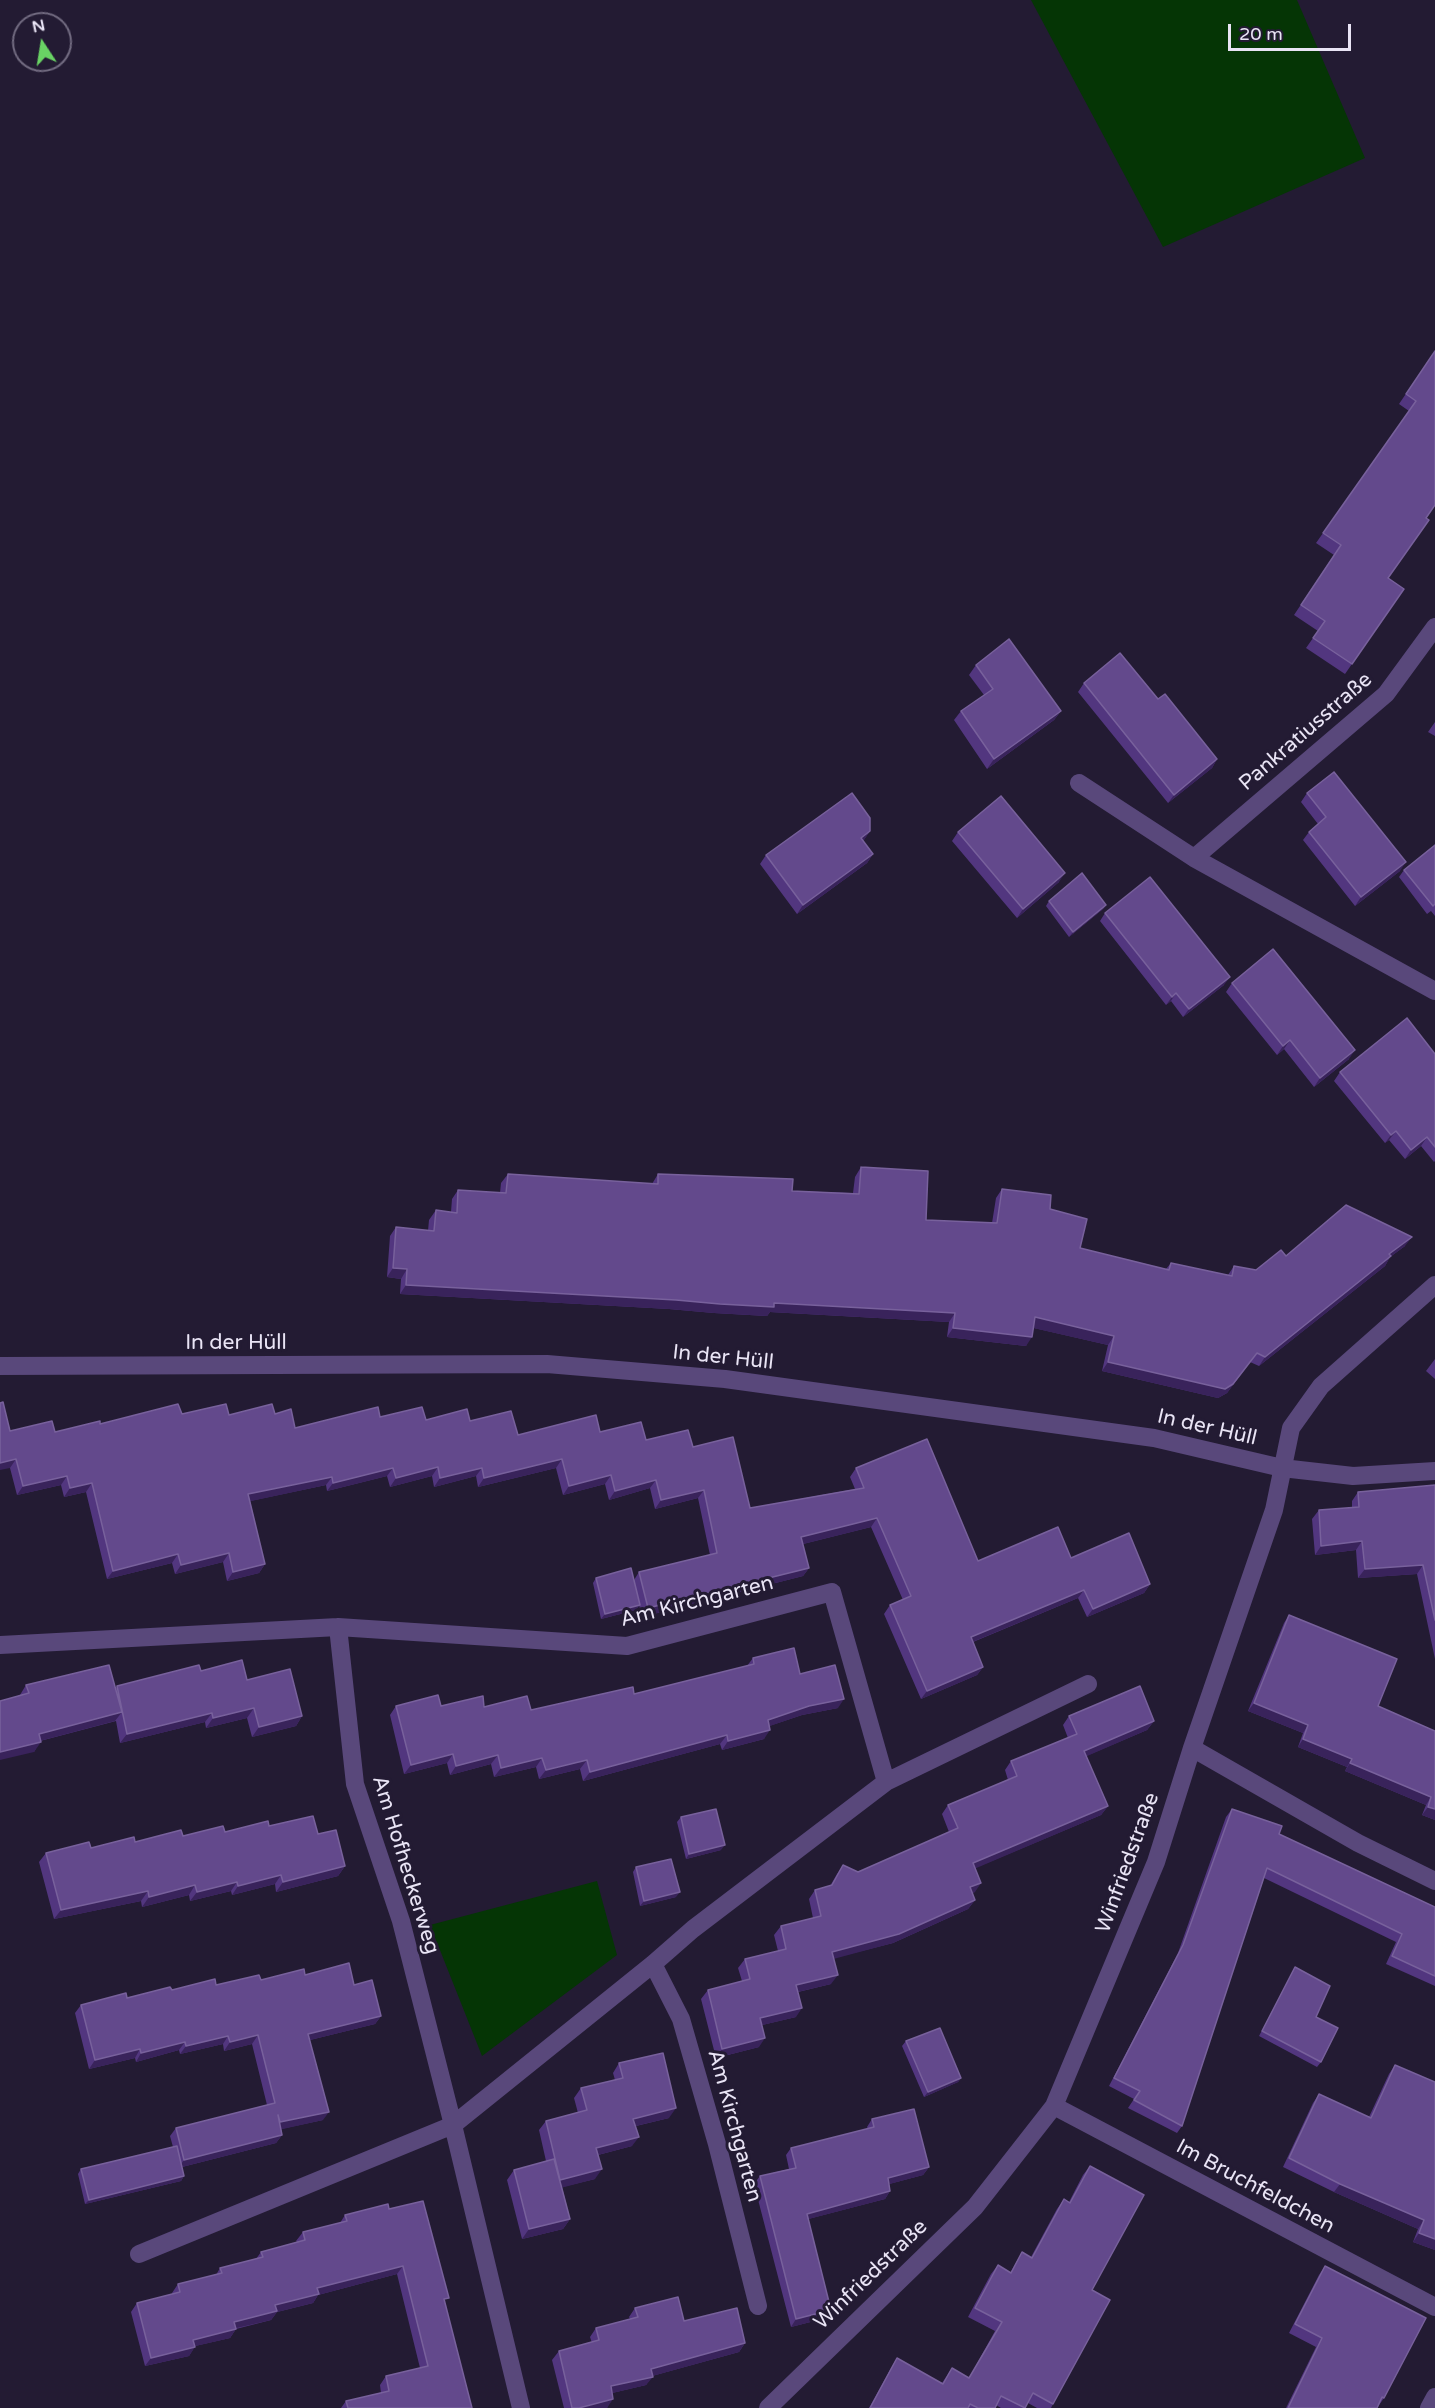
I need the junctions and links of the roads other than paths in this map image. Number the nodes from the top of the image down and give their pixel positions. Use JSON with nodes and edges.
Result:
{"nodes":[{"id":1,"x":1435,"y":627,"type":"edge"},
{"id":2,"x":1079,"y":783,"type":"dead end"},
{"id":3,"x":1194,"y":858,"type":"junction"},
{"id":4,"x":1435,"y":991,"type":"edge"},
{"id":5,"x":1435,"y":1285,"type":"edge"},
{"id":6,"x":0,"y":1366,"type":"edge"},
{"id":7,"x":1282,"y":1467,"type":"junction"},
{"id":8,"x":1435,"y":1471,"type":"edge"},
{"id":9,"x":338,"y":1627,"type":"junction"},
{"id":10,"x":0,"y":1644,"type":"edge"},
{"id":11,"x":1088,"y":1684,"type":"dead end"},
{"id":12,"x":1192,"y":1748,"type":"junction"},
{"id":13,"x":886,"y":1782,"type":"junction"},
{"id":14,"x":1435,"y":1881,"type":"edge"},
{"id":15,"x":652,"y":1964,"type":"junction"},
{"id":16,"x":1054,"y":2106,"type":"junction"},
{"id":17,"x":453,"y":2125,"type":"junction"},
{"id":18,"x":139,"y":2254,"type":"dead end"},
{"id":19,"x":758,"y":2307,"type":"dead end"},
{"id":20,"x":1435,"y":2307,"type":"edge"},
{"id":21,"x":1435,"y":2397,"type":"edge"},
{"id":22,"x":521,"y":2408,"type":"edge"},
{"id":23,"x":768,"y":2408,"type":"edge"},
{"id":24,"x":1429,"y":2408,"type":"edge"}],
"edges":[{"from":1,"to":3,"type":"street","name":"Pankratiusstraße"},
{"from":2,"to":3,"type":"street"},
{"from":3,"to":4,"type":"street"},
{"from":5,"to":7,"type":"street","name":"Winfriedstraße"},
{"from":6,"to":7,"type":"street","name":"In der Hüll"},
{"from":7,"to":8,"type":"street","name":"In der Hüll"},
{"from":7,"to":12,"type":"street","name":"Winfriedstraße"},
{"from":9,"to":10,"type":"street"},
{"from":9,"to":13,"type":"street","name":"Am Kirchgarten"},
{"from":9,"to":17,"type":"street","name":"Am Hofheckerweg"},
{"from":11,"to":13,"type":"street"},
{"from":12,"to":14,"type":"street"},
{"from":12,"to":16,"type":"street","name":"Winfriedstraße"},
{"from":13,"to":15,"type":"street"},
{"from":15,"to":17,"type":"street"},
{"from":15,"to":19,"type":"street","name":"Am Kirchgarten"},
{"from":16,"to":20,"type":"street","name":"Im Bruchfeldchen"},
{"from":16,"to":23,"type":"street","name":"Winfriedstraße"},
{"from":17,"to":18,"type":"street"},
{"from":17,"to":22,"type":"street","name":"Am Hofheckerweg"},
{"from":21,"to":24,"type":"street"}]}
